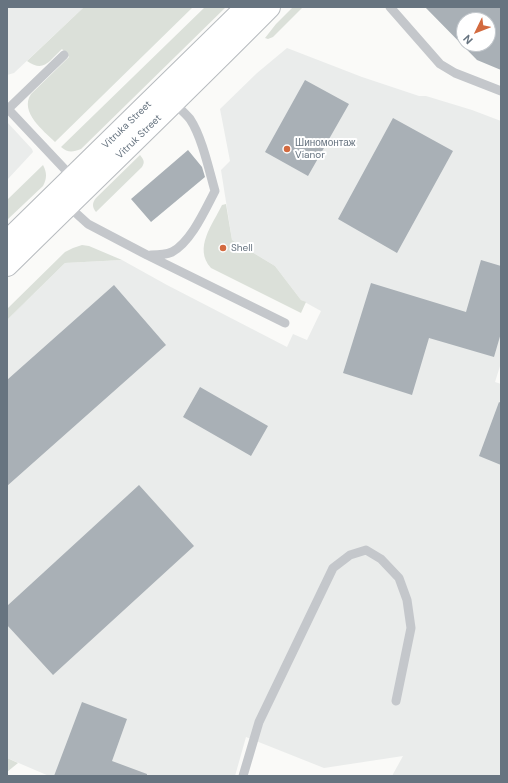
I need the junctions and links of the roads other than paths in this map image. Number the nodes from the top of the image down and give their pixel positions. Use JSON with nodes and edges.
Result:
{"nodes":[{"id":1,"x":247,"y":7,"type":"edge"},
{"id":2,"x":269,"y":7,"type":"edge"},
{"id":3,"x":390,"y":7,"type":"edge"},
{"id":4,"x":64,"y":55,"type":"dead end"},
{"id":5,"x":501,"y":91,"type":"edge"},
{"id":6,"x":168,"y":97,"type":"junction"},
{"id":7,"x":78,"y":184,"type":"junction"},
{"id":8,"x":62,"y":200,"type":"junction"},
{"id":9,"x":7,"y":242,"type":"edge"},
{"id":10,"x":147,"y":255,"type":"junction"},
{"id":11,"x":7,"y":265,"type":"edge"},
{"id":12,"x":285,"y":322,"type":"dead end"},
{"id":13,"x":396,"y":701,"type":"dead end"},
{"id":14,"x":243,"y":776,"type":"edge"}],
"edges":[{"from":1,"to":6,"type":"main road","name":"Vitruka Street"},
{"from":2,"to":6,"type":"main road"},
{"from":3,"to":5,"type":"lane"},
{"from":4,"to":7,"type":"lane"},
{"from":6,"to":7,"type":"main road","name":"Vitruka Street"},
{"from":6,"to":10,"type":"lane"},
{"from":7,"to":8,"type":"main road","name":"Vitruka Street"},
{"from":8,"to":9,"type":"main road","name":"Vitruka Street"},
{"from":8,"to":10,"type":"lane"},
{"from":8,"to":11,"type":"main road"},
{"from":10,"to":12,"type":"lane"},
{"from":13,"to":14,"type":"lane"}]}
